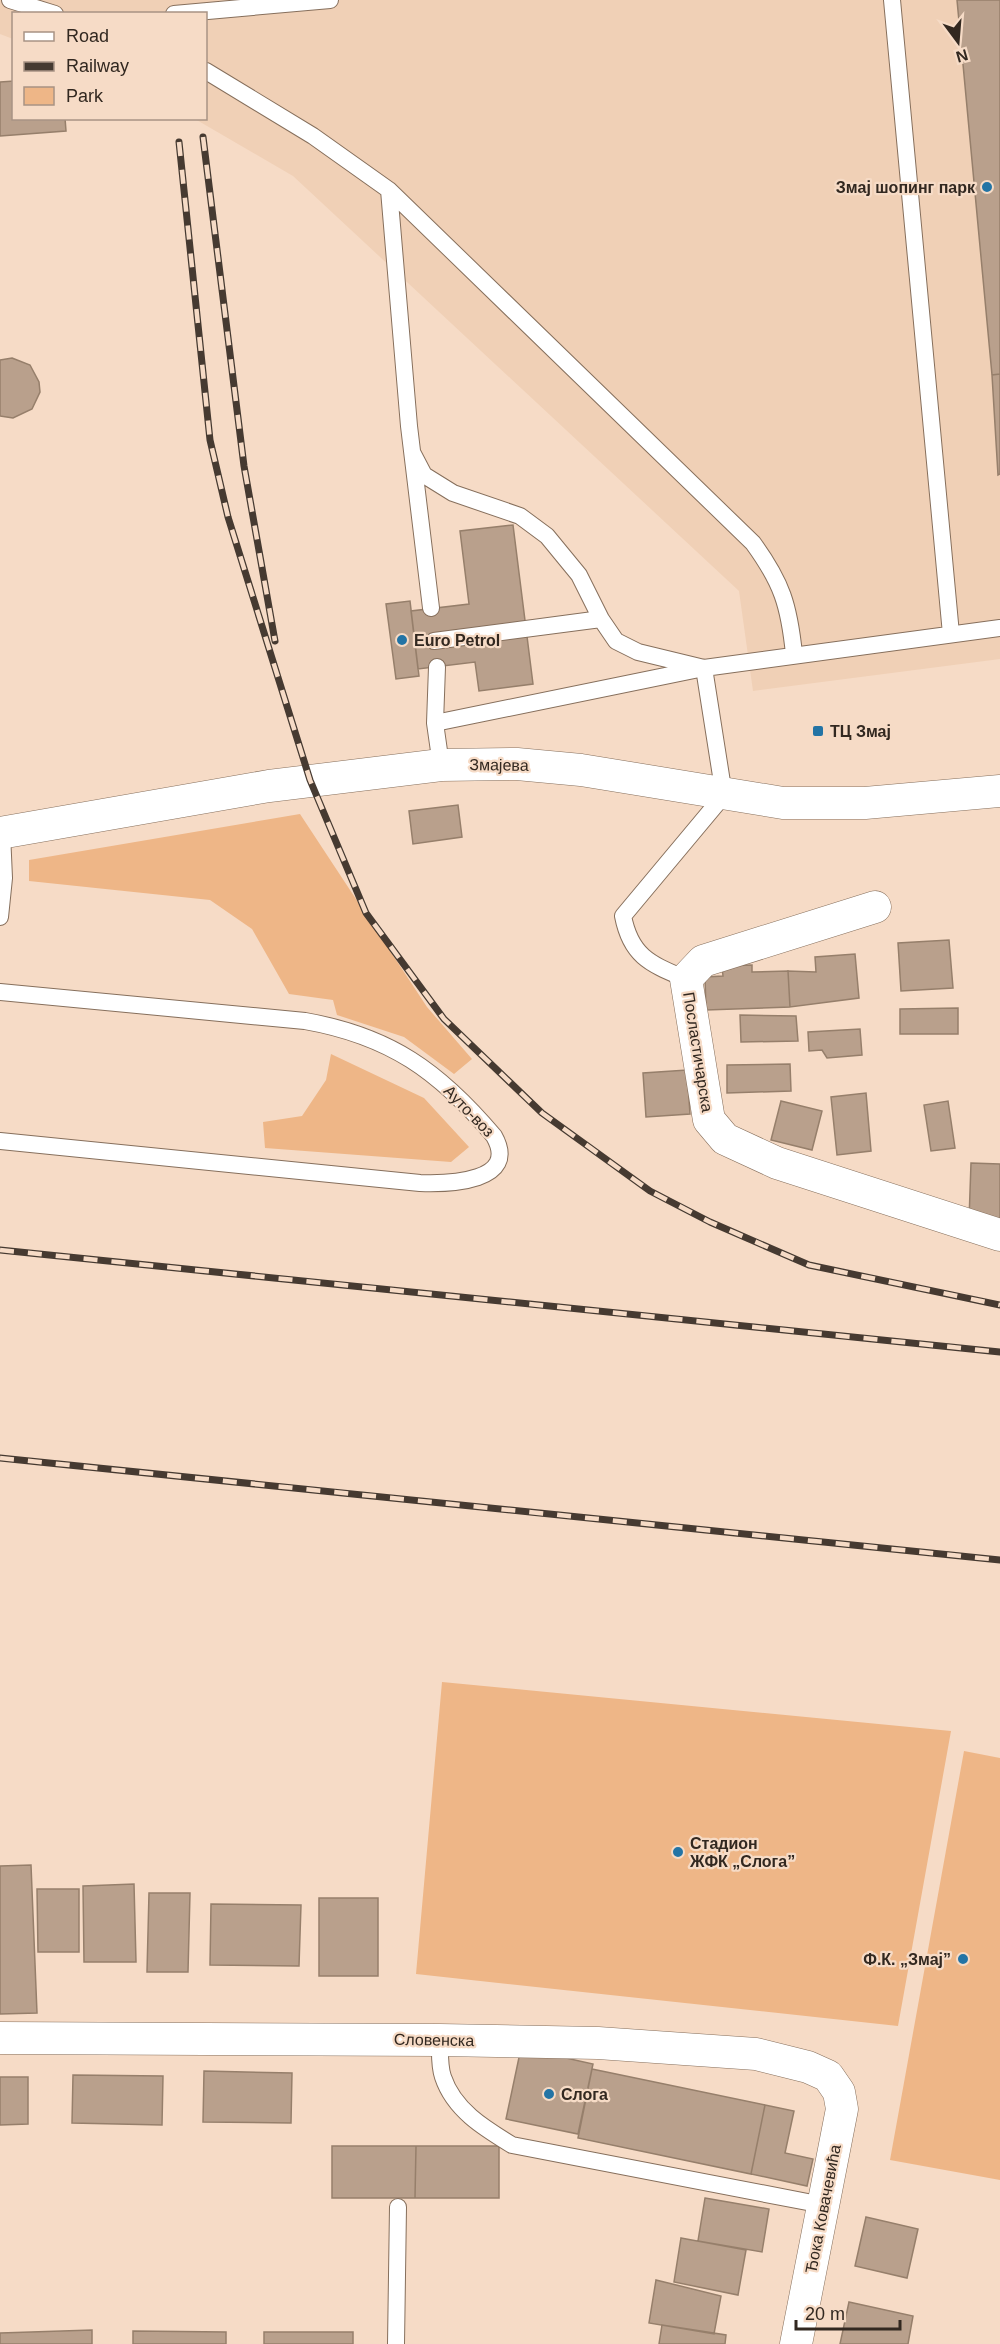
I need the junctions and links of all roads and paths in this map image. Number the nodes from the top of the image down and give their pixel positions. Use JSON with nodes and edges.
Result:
{"nodes":[{"id":1,"x":10,"y":0,"type":"edge"},
{"id":2,"x":330,"y":0,"type":"edge"},
{"id":3,"x":892,"y":0,"type":"edge"},
{"id":4,"x":49,"y":12,"type":"edge"},
{"id":5,"x":196,"y":12,"type":"edge"},
{"id":6,"x":207,"y":72,"type":"edge"},
{"id":7,"x":389,"y":190,"type":"junction"},
{"id":8,"x":413,"y":454,"type":"junction"},
{"id":9,"x":431,"y":608,"type":"dead end"},
{"id":10,"x":601,"y":619,"type":"junction"},
{"id":11,"x":1000,"y":628,"type":"edge"},
{"id":12,"x":951,"y":634,"type":"junction"},
{"id":13,"x":434,"y":641,"type":"dead end"},
{"id":14,"x":794,"y":654,"type":"junction"},
{"id":15,"x":437,"y":667,"type":"dead end"},
{"id":16,"x":704,"y":668,"type":"junction"},
{"id":17,"x":435,"y":723,"type":"junction"},
{"id":18,"x":441,"y":765,"type":"junction"},
{"id":19,"x":1000,"y":791,"type":"edge"},
{"id":20,"x":724,"y":795,"type":"junction"},
{"id":21,"x":1,"y":833,"type":"edge"},
{"id":22,"x":875,"y":907,"type":"dead end"},
{"id":23,"x":0,"y":917,"type":"edge"},
{"id":24,"x":686,"y":979,"type":"junction"},
{"id":25,"x":0,"y":992,"type":"edge"},
{"id":26,"x":0,"y":1141,"type":"edge"},
{"id":27,"x":1000,"y":1235,"type":"edge"},
{"id":28,"x":0,"y":2038,"type":"edge"},
{"id":29,"x":440,"y":2040,"type":"junction"},
{"id":30,"x":842,"y":2109,"type":"joint"},
{"id":31,"x":823,"y":2205,"type":"junction"},
{"id":32,"x":398,"y":2207,"type":"dead end"},
{"id":33,"x":396,"y":2344,"type":"edge"},
{"id":34,"x":796,"y":2344,"type":"edge"}],
"edges":[{"from":1,"to":4,"type":"lane"},
{"from":2,"to":5,"type":"lane"},
{"from":3,"to":12,"type":"lane"},
{"from":6,"to":7,"type":"lane"},
{"from":7,"to":8,"type":"lane"},
{"from":7,"to":14,"type":"lane"},
{"from":8,"to":9,"type":"lane"},
{"from":8,"to":10,"type":"lane"},
{"from":10,"to":13,"type":"lane"},
{"from":10,"to":16,"type":"lane"},
{"from":11,"to":12,"type":"lane"},
{"from":12,"to":14,"type":"lane"},
{"from":14,"to":16,"type":"lane"},
{"from":15,"to":17,"type":"lane"},
{"from":16,"to":17,"type":"lane"},
{"from":16,"to":20,"type":"lane"},
{"from":17,"to":18,"type":"lane"},
{"from":18,"to":20,"type":"street","name":"Змајева"},
{"from":18,"to":21,"type":"street","name":"Змајева"},
{"from":19,"to":20,"type":"street","name":"Змајева"},
{"from":20,"to":24,"type":"lane"},
{"from":21,"to":23,"type":"lane"},
{"from":22,"to":24,"type":"street","name":"Посластичарска"},
{"from":24,"to":27,"type":"street","name":"Посластичарска"},
{"from":25,"to":26,"type":"lane","name":"Ауто-воз"},
{"from":28,"to":29,"type":"street","name":"Словенска"},
{"from":29,"to":30,"type":"street","name":"Словенска"},
{"from":29,"to":31,"type":"lane"},
{"from":30,"to":31,"type":"street","name":"Ђока Ковачевића"},
{"from":31,"to":34,"type":"street","name":"Ђока Ковачевића"},
{"from":32,"to":33,"type":"lane"}]}
